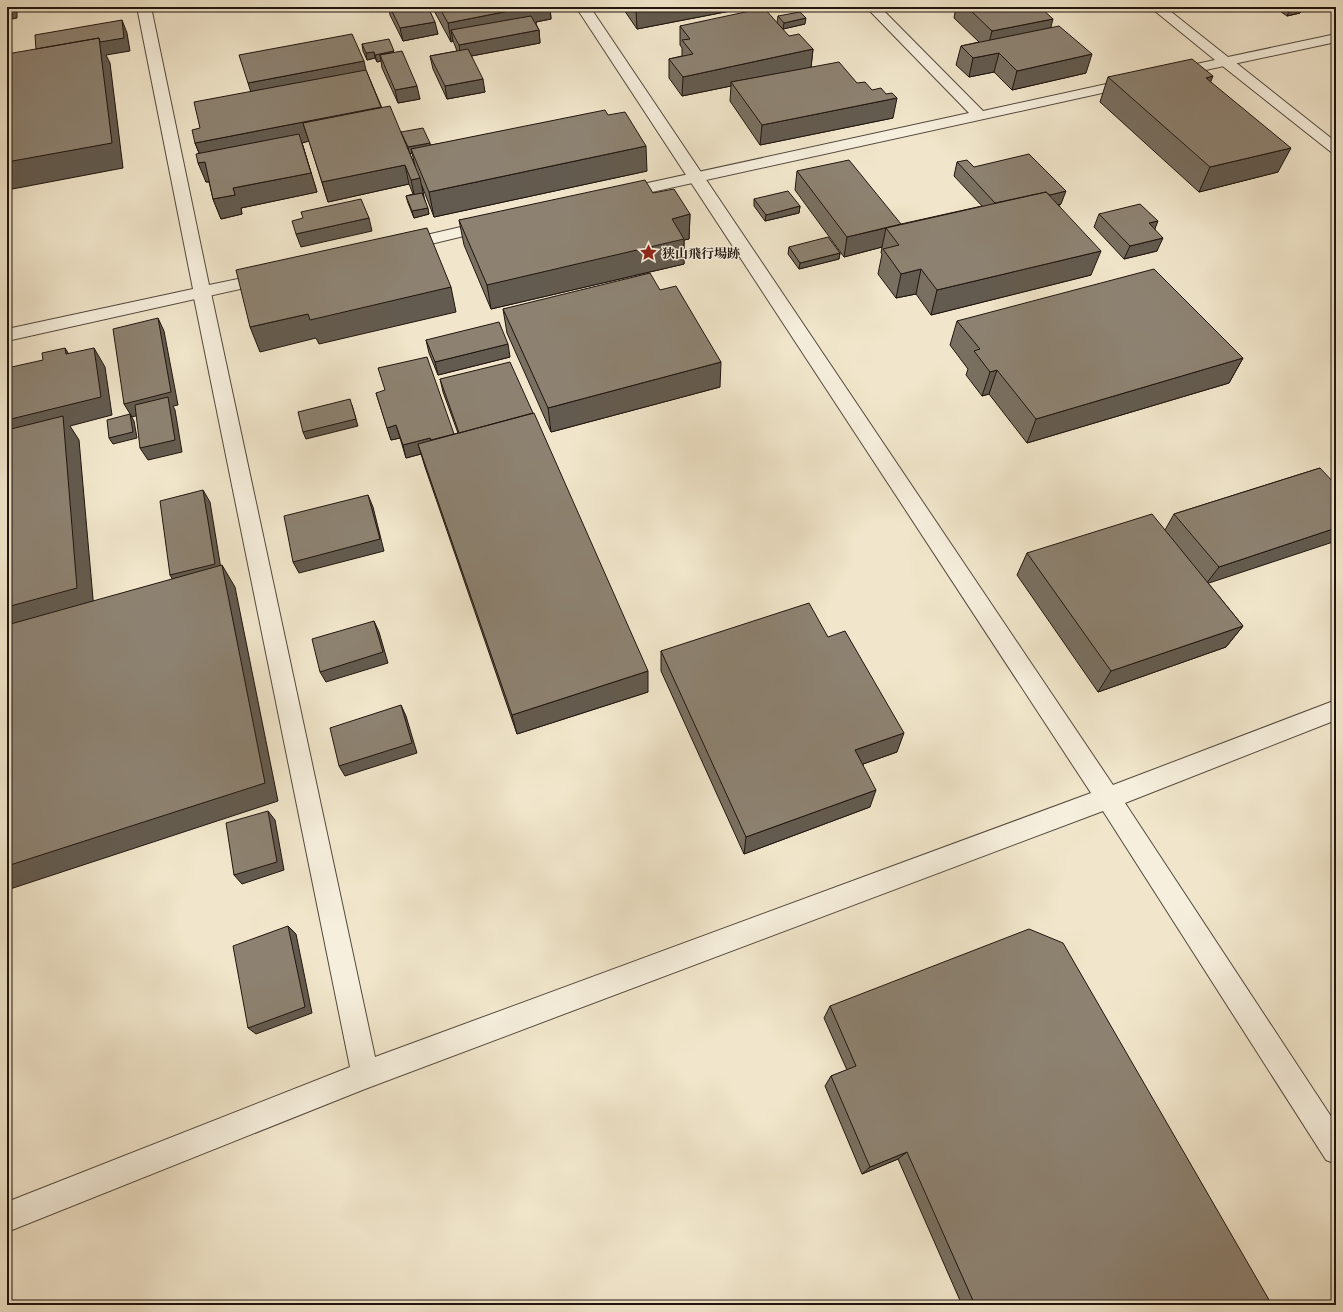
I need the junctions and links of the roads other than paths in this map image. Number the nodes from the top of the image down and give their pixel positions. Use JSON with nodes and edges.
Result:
{"nodes":[{"id":1,"x":144,"y":7,"type":"edge"},
{"id":2,"x":583,"y":7,"type":"edge"},
{"id":3,"x":874,"y":7,"type":"edge"},
{"id":4,"x":1157,"y":7,"type":"edge"},
{"id":5,"x":1336,"y":38,"type":"edge"},
{"id":6,"x":1225,"y":61,"type":"junction"},
{"id":7,"x":980,"y":116,"type":"junction"},
{"id":8,"x":1336,"y":149,"type":"edge"},
{"id":9,"x":695,"y":176,"type":"junction"},
{"id":10,"x":603,"y":198,"type":"edge"},
{"id":11,"x":502,"y":222,"type":"edge"},
{"id":12,"x":387,"y":249,"type":"edge"},
{"id":13,"x":279,"y":275,"type":"edge"},
{"id":14,"x":202,"y":293,"type":"junction"},
{"id":15,"x":7,"y":335,"type":"edge"},
{"id":16,"x":1336,"y":710,"type":"edge"},
{"id":17,"x":1108,"y":798,"type":"junction"},
{"id":18,"x":365,"y":1075,"type":"junction"},
{"id":19,"x":1336,"y":1150,"type":"edge"},
{"id":20,"x":7,"y":1217,"type":"edge"}],
"edges":[{"from":1,"to":14,"type":"street"},
{"from":2,"to":9,"type":"street"},
{"from":3,"to":7,"type":"street"},
{"from":4,"to":6,"type":"street"},
{"from":5,"to":6,"type":"street"},
{"from":6,"to":7,"type":"street"},
{"from":6,"to":8,"type":"street"},
{"from":7,"to":9,"type":"street"},
{"from":9,"to":10,"type":"street"},
{"from":9,"to":17,"type":"street"},
{"from":11,"to":12,"type":"street"},
{"from":13,"to":14,"type":"street"},
{"from":14,"to":15,"type":"street"},
{"from":14,"to":18,"type":"street"},
{"from":16,"to":17,"type":"street"},
{"from":17,"to":18,"type":"street"},
{"from":17,"to":19,"type":"street"},
{"from":18,"to":20,"type":"street"}]}
